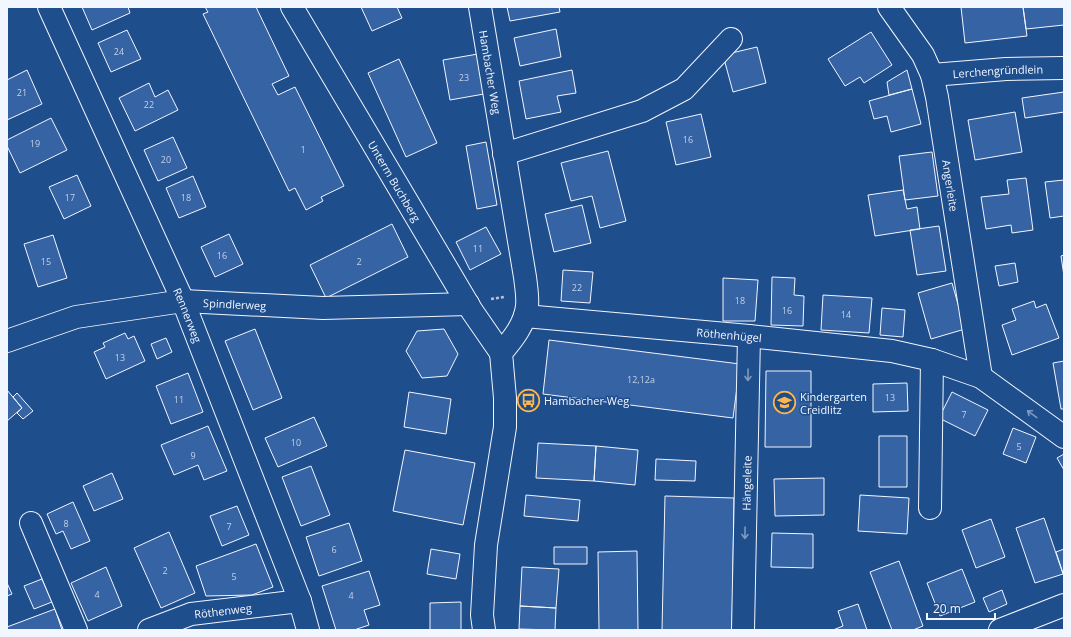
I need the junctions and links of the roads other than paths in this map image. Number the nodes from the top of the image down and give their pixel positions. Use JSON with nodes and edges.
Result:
{"nodes":[{"id":1,"x":49,"y":7,"type":"edge"},
{"id":2,"x":292,"y":7,"type":"edge"},
{"id":3,"x":480,"y":7,"type":"edge"},
{"id":4,"x":889,"y":7,"type":"edge"},
{"id":5,"x":731,"y":39,"type":"dead end"},
{"id":6,"x":1064,"y":68,"type":"edge"},
{"id":7,"x":932,"y":75,"type":"junction"},
{"id":8,"x":504,"y":154,"type":"junction"},
{"id":9,"x":183,"y":301,"type":"junction"},
{"id":10,"x":468,"y":304,"type":"junction"},
{"id":11,"x":526,"y":310,"type":"junction"},
{"id":12,"x":749,"y":336,"type":"junction"},
{"id":13,"x":7,"y":341,"type":"edge"},
{"id":14,"x":502,"y":353,"type":"junction"},
{"id":15,"x":932,"y":360,"type":"junction"},
{"id":16,"x":981,"y":377,"type":"junction"},
{"id":17,"x":1064,"y":437,"type":"edge"},
{"id":18,"x":930,"y":508,"type":"dead end"},
{"id":19,"x":31,"y":523,"type":"dead end"},
{"id":20,"x":300,"y":601,"type":"junction"},
{"id":21,"x":1064,"y":605,"type":"edge"},
{"id":22,"x":76,"y":630,"type":"edge"},
{"id":23,"x":149,"y":630,"type":"edge"},
{"id":24,"x":308,"y":630,"type":"edge"},
{"id":25,"x":484,"y":630,"type":"edge"},
{"id":26,"x":743,"y":630,"type":"edge"},
{"id":27,"x":1000,"y":630,"type":"edge"}],
"edges":[{"from":1,"to":9,"type":"street","name":"Rennerweg"},
{"from":2,"to":10,"type":"street","name":"Unterm Buchberg"},
{"from":3,"to":8,"type":"street","name":"Hambacher Weg"},
{"from":4,"to":7,"type":"street","name":"Angerleite"},
{"from":5,"to":8,"type":"street"},
{"from":6,"to":7,"type":"street","name":"Lerchengründlein"},
{"from":7,"to":16,"type":"street","name":"Angerleite"},
{"from":8,"to":11,"type":"street","name":"Hambacher Weg"},
{"from":9,"to":10,"type":"street","name":"Spindlerweg"},
{"from":9,"to":13,"type":"street","name":"Spindlerweg"},
{"from":9,"to":20,"type":"street","name":"Rennerweg"},
{"from":10,"to":14,"type":"street","name":"Unterm Buchberg"},
{"from":11,"to":12,"type":"street","name":"Röthenhügel"},
{"from":11,"to":14,"type":"street","name":"Hambacher Weg"},
{"from":12,"to":15,"type":"street","name":"Röthenhügel"},
{"from":12,"to":26,"type":"street","name":"Hängeleite","one_way":true},
{"from":14,"to":25,"type":"street"},
{"from":15,"to":16,"type":"street","name":"Röthenhügel"},
{"from":15,"to":18,"type":"street"},
{"from":17,"to":16,"type":"street","name":"Röthenhügel","one_way":true},
{"from":19,"to":22,"type":"street"},
{"from":20,"to":23,"type":"street","name":"Röthenweg"},
{"from":20,"to":24,"type":"street","name":"Rennerweg"},
{"from":21,"to":27,"type":"street"}]}
